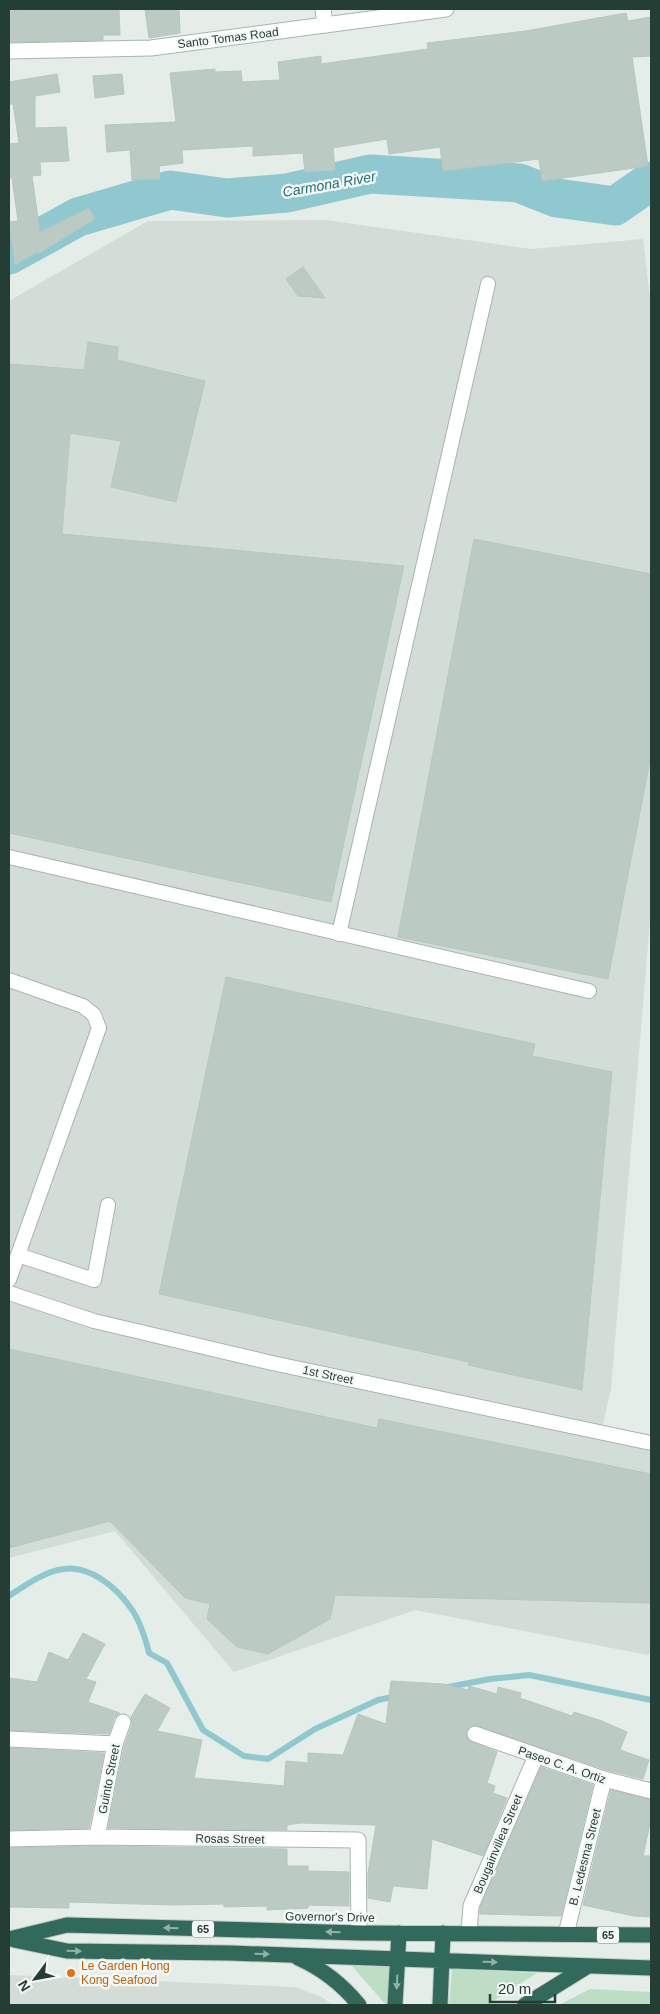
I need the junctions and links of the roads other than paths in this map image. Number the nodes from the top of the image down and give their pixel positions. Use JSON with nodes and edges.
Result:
{"nodes":[{"id":1,"x":323,"y":9,"type":"edge"},
{"id":2,"x":446,"y":9,"type":"edge"},
{"id":3,"x":326,"y":25,"type":"junction"},
{"id":4,"x":9,"y":52,"type":"edge"},
{"id":5,"x":488,"y":284,"type":"dead end"},
{"id":6,"x":9,"y":857,"type":"edge"},
{"id":7,"x":339,"y":934,"type":"junction"},
{"id":8,"x":9,"y":980,"type":"edge"},
{"id":9,"x":589,"y":991,"type":"dead end"},
{"id":10,"x":108,"y":1205,"type":"dead end"},
{"id":11,"x":18,"y":1255,"type":"junction"},
{"id":12,"x":9,"y":1280,"type":"edge"},
{"id":13,"x":9,"y":1293,"type":"edge"},
{"id":14,"x":651,"y":1443,"type":"edge"},
{"id":15,"x":123,"y":1722,"type":"dead end"},
{"id":16,"x":475,"y":1734,"type":"dead end"},
{"id":17,"x":9,"y":1739,"type":"edge"},
{"id":18,"x":115,"y":1744,"type":"junction"},
{"id":19,"x":536,"y":1756,"type":"junction"},
{"id":20,"x":604,"y":1779,"type":"junction"},
{"id":21,"x":651,"y":1791,"type":"edge"},
{"id":22,"x":97,"y":1837,"type":"junction"},
{"id":23,"x":9,"y":1839,"type":"edge"},
{"id":24,"x":359,"y":1932,"type":"junction"},
{"id":25,"x":399,"y":1933,"type":"junction"},
{"id":26,"x":443,"y":1933,"type":"junction"},
{"id":27,"x":469,"y":1934,"type":"junction"},
{"id":28,"x":566,"y":1934,"type":"junction"},
{"id":29,"x":651,"y":1935,"type":"edge"},
{"id":30,"x":9,"y":1939,"type":"edge"},
{"id":31,"x":292,"y":1955,"type":"junction"},
{"id":32,"x":398,"y":1959,"type":"junction"},
{"id":33,"x":442,"y":1960,"type":"junction"},
{"id":34,"x":588,"y":1966,"type":"junction"},
{"id":35,"x":651,"y":1968,"type":"edge"},
{"id":36,"x":359,"y":2005,"type":"edge"},
{"id":37,"x":396,"y":2005,"type":"edge"},
{"id":38,"x":440,"y":2005,"type":"edge"},
{"id":39,"x":525,"y":2005,"type":"edge"}],
"edges":[{"from":1,"to":3,"type":"street"},
{"from":2,"to":3,"type":"street","name":"Santo Tomas Road"},
{"from":3,"to":4,"type":"street","name":"Santo Tomas Road"},
{"from":5,"to":7,"type":"lane"},
{"from":6,"to":7,"type":"lane"},
{"from":7,"to":9,"type":"lane"},
{"from":8,"to":11,"type":"lane"},
{"from":10,"to":11,"type":"lane"},
{"from":11,"to":12,"type":"lane"},
{"from":13,"to":14,"type":"lane","name":"1st Street"},
{"from":15,"to":18,"type":"street","name":"Guinto Street"},
{"from":16,"to":19,"type":"street","name":"Paseo C. A. Ortiz"},
{"from":17,"to":18,"type":"street"},
{"from":18,"to":22,"type":"street","name":"Guinto Street"},
{"from":19,"to":20,"type":"street","name":"Paseo C. A. Ortiz"},
{"from":19,"to":27,"type":"street","name":"Bougainvillea Street"},
{"from":20,"to":21,"type":"street","name":"Paseo C. A. Ortiz"},
{"from":20,"to":28,"type":"street","name":"B. Ledesma Street"},
{"from":22,"to":23,"type":"street","name":"Rosas Street"},
{"from":22,"to":24,"type":"street","name":"Rosas Street"},
{"from":24,"to":25,"type":"highway","name":"Governor's Drive","number":"65"},
{"from":24,"to":30,"type":"highway","name":"Governor's Drive","number":"65","one_way":true},
{"from":25,"to":26,"type":"highway","name":"Governor's Drive","number":"65"},
{"from":25,"to":32,"type":"highway"},
{"from":26,"to":27,"type":"highway","name":"Governor's Drive","number":"65"},
{"from":26,"to":33,"type":"highway"},
{"from":27,"to":28,"type":"highway","name":"Governor's Drive","number":"65"},
{"from":28,"to":29,"type":"highway","name":"Governor's Drive","number":"65"},
{"from":30,"to":31,"type":"highway","name":"Governor's Drive","number":"65","one_way":true},
{"from":31,"to":32,"type":"highway","name":"Governor's Drive","number":"65"},
{"from":31,"to":36,"type":"highway"},
{"from":32,"to":33,"type":"highway","name":"Governor's Drive","number":"65"},
{"from":32,"to":37,"type":"highway","one_way":true},
{"from":33,"to":34,"type":"highway","name":"Governor's Drive","number":"65","one_way":true},
{"from":33,"to":38,"type":"highway"},
{"from":34,"to":35,"type":"highway","name":"Governor's Drive","number":"65"},
{"from":34,"to":39,"type":"highway"}]}
